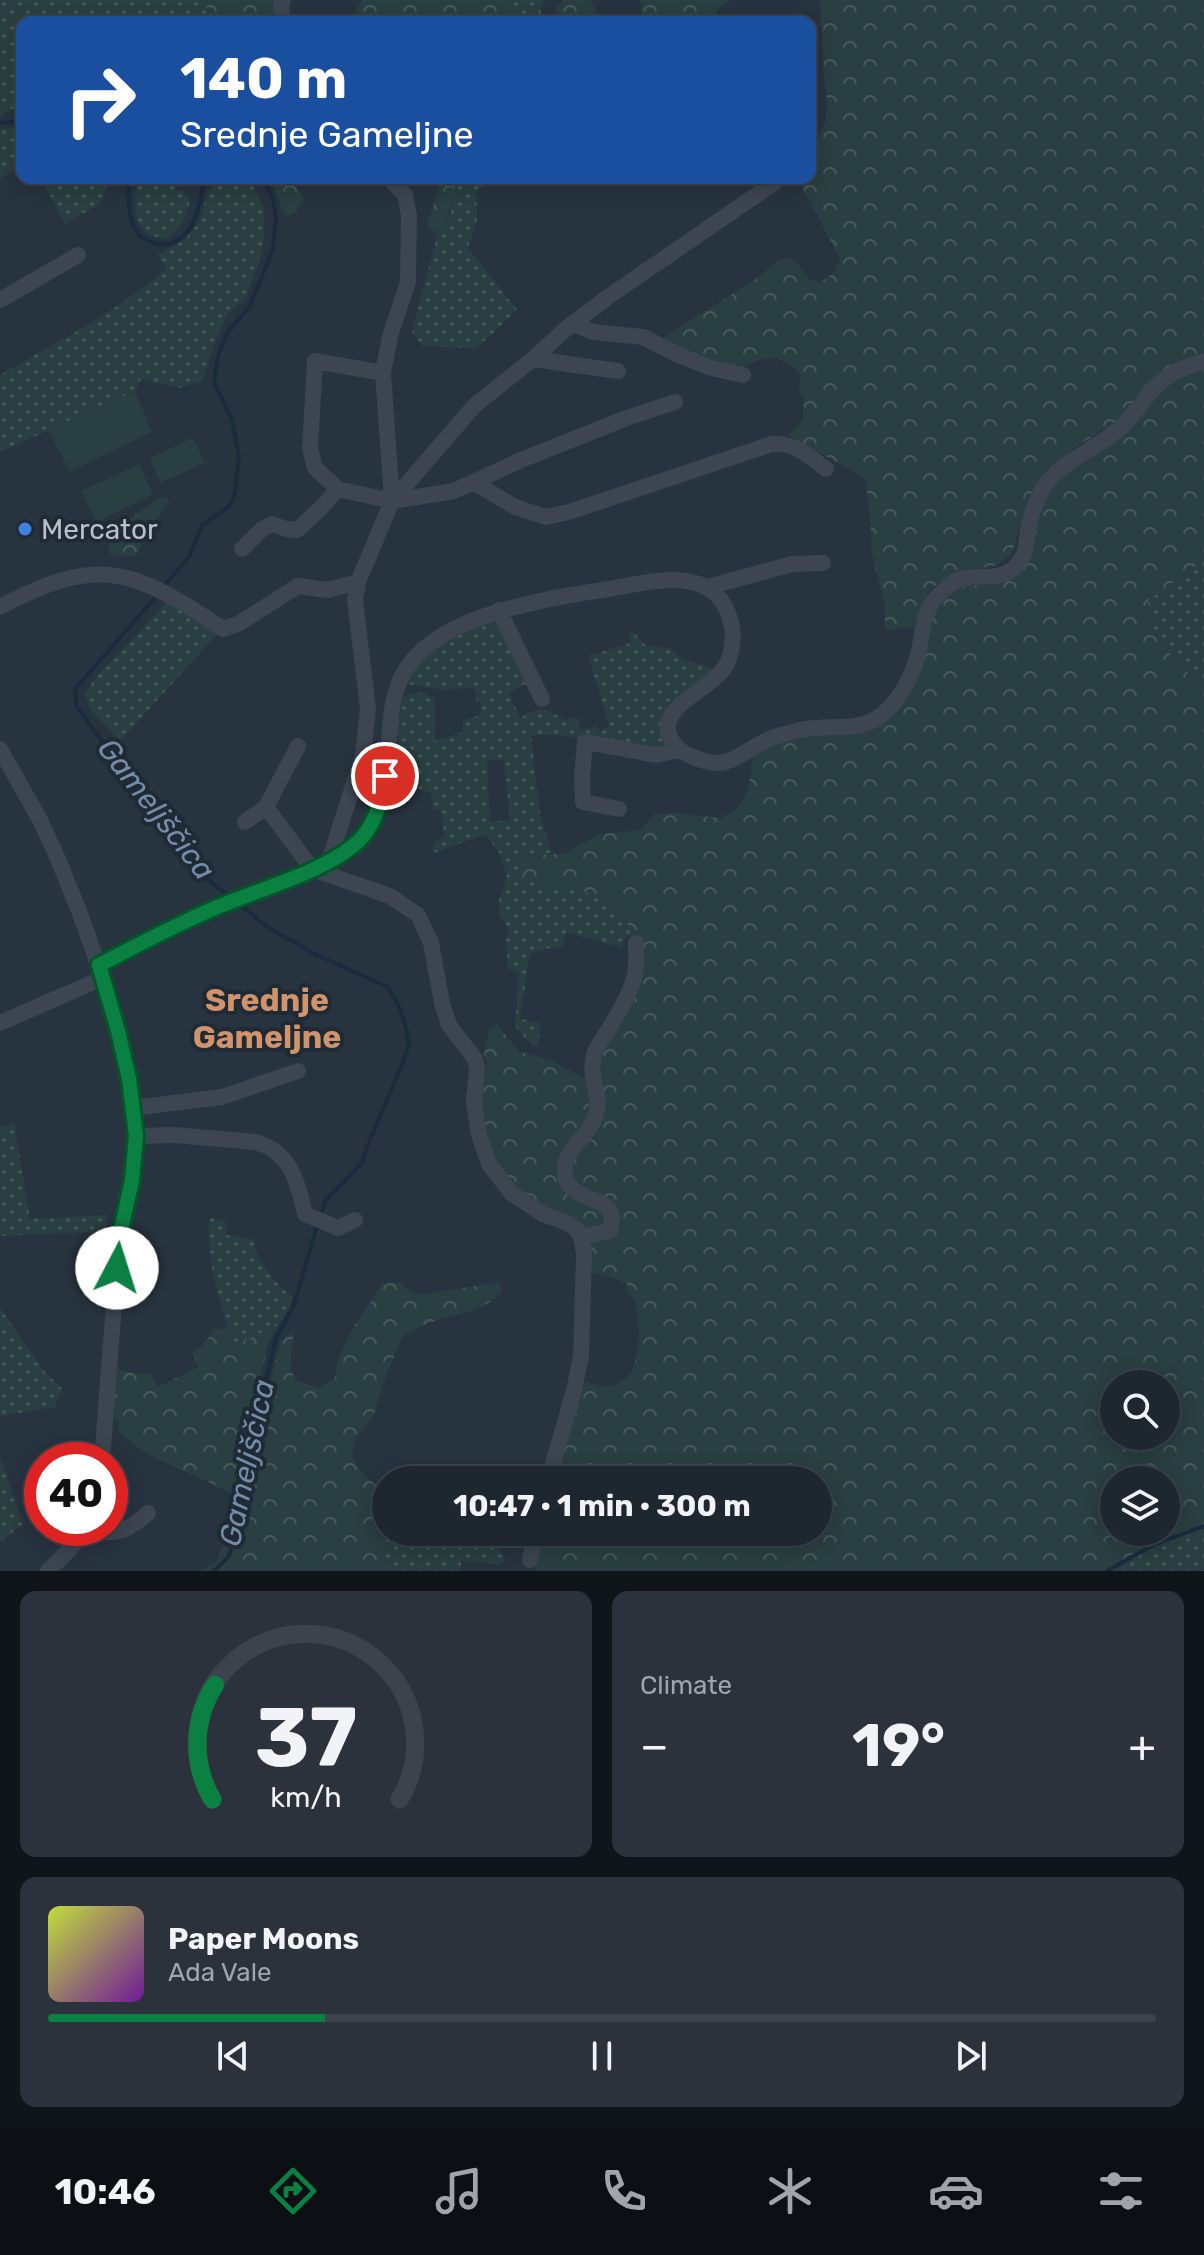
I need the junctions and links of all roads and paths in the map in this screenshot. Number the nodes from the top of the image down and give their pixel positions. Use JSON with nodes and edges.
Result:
{"nodes":[{"id":1,"x":395,"y":184,"type":"edge"},
{"id":2,"x":772,"y":184,"type":"edge"},
{"id":3,"x":78,"y":255,"type":"dead end"},
{"id":4,"x":0,"y":300,"type":"edge"},
{"id":5,"x":574,"y":324,"type":"junction"},
{"id":6,"x":533,"y":359,"type":"junction"},
{"id":7,"x":1204,"y":361,"type":"edge"},
{"id":8,"x":618,"y":371,"type":"dead end"},
{"id":9,"x":383,"y":373,"type":"junction"},
{"id":10,"x":743,"y":375,"type":"dead end"},
{"id":11,"x":675,"y":402,"type":"dead end"},
{"id":12,"x":826,"y":469,"type":"dead end"},
{"id":13,"x":475,"y":483,"type":"junction"},
{"id":14,"x":338,"y":489,"type":"junction"},
{"id":15,"x":392,"y":501,"type":"junction"},
{"id":16,"x":242,"y":549,"type":"dead end"},
{"id":17,"x":823,"y":563,"type":"dead end"},
{"id":18,"x":358,"y":582,"type":"junction"},
{"id":19,"x":708,"y":587,"type":"junction"},
{"id":20,"x":0,"y":607,"type":"edge"},
{"id":21,"x":499,"y":610,"type":"junction"},
{"id":22,"x":542,"y":699,"type":"dead end"},
{"id":23,"x":298,"y":746,"type":"dead end"},
{"id":24,"x":0,"y":749,"type":"edge"},
{"id":25,"x":679,"y":750,"type":"junction"},
{"id":26,"x":266,"y":807,"type":"junction"},
{"id":27,"x":619,"y":809,"type":"dead end"},
{"id":28,"x":245,"y":822,"type":"dead end"},
{"id":29,"x":329,"y":861,"type":"junction"},
{"id":30,"x":312,"y":869,"type":"junction"},
{"id":31,"x":636,"y":943,"type":"dead end"},
{"id":32,"x":101,"y":971,"type":"junction"},
{"id":33,"x":0,"y":1023,"type":"edge"},
{"id":34,"x":298,"y":1071,"type":"dead end"},
{"id":35,"x":133,"y":1108,"type":"junction"},
{"id":36,"x":136,"y":1136,"type":"junction"},
{"id":37,"x":355,"y":1220,"type":"dead end"},
{"id":38,"x":581,"y":1237,"type":"junction"},
{"id":39,"x":103,"y":1442,"type":"edge"},
{"id":40,"x":552,"y":1466,"type":"edge"},
{"id":41,"x":148,"y":1513,"type":"dead end"},
{"id":42,"x":128,"y":1528,"type":"edge"},
{"id":43,"x":72,"y":1546,"type":"edge"},
{"id":44,"x":533,"y":1546,"type":"edge"},
{"id":45,"x":530,"y":1560,"type":"dead end"},
{"id":46,"x":48,"y":1571,"type":"edge"}],
"edges":[{"from":1,"to":9,"type":"street"},
{"from":2,"to":5,"type":"street"},
{"from":3,"to":4,"type":"street"},
{"from":5,"to":6,"type":"street"},
{"from":5,"to":10,"type":"street"},
{"from":6,"to":8,"type":"street"},
{"from":6,"to":15,"type":"street"},
{"from":7,"to":25,"type":"street"},
{"from":9,"to":14,"type":"street"},
{"from":9,"to":15,"type":"street"},
{"from":11,"to":13,"type":"street"},
{"from":12,"to":13,"type":"street"},
{"from":13,"to":15,"type":"street"},
{"from":14,"to":15,"type":"street"},
{"from":14,"to":16,"type":"street"},
{"from":15,"to":18,"type":"street"},
{"from":17,"to":19,"type":"street"},
{"from":18,"to":20,"type":"street"},
{"from":18,"to":29,"type":"street"},
{"from":19,"to":21,"type":"street"},
{"from":19,"to":25,"type":"street"},
{"from":21,"to":22,"type":"street"},
{"from":21,"to":29,"type":"street"},
{"from":23,"to":26,"type":"street"},
{"from":24,"to":32,"type":"street"},
{"from":25,"to":27,"type":"street"},
{"from":26,"to":28,"type":"street"},
{"from":26,"to":30,"type":"street"},
{"from":29,"to":30,"type":"street"},
{"from":30,"to":32,"type":"street"},
{"from":30,"to":38,"type":"street"},
{"from":31,"to":38,"type":"street"},
{"from":32,"to":33,"type":"street"},
{"from":32,"to":35,"type":"street"},
{"from":34,"to":35,"type":"street"},
{"from":35,"to":36,"type":"street"},
{"from":36,"to":37,"type":"street"},
{"from":36,"to":39,"type":"street"},
{"from":38,"to":40,"type":"street"},
{"from":41,"to":42,"type":"street"},
{"from":43,"to":46,"type":"street"},
{"from":44,"to":45,"type":"street"}]}
